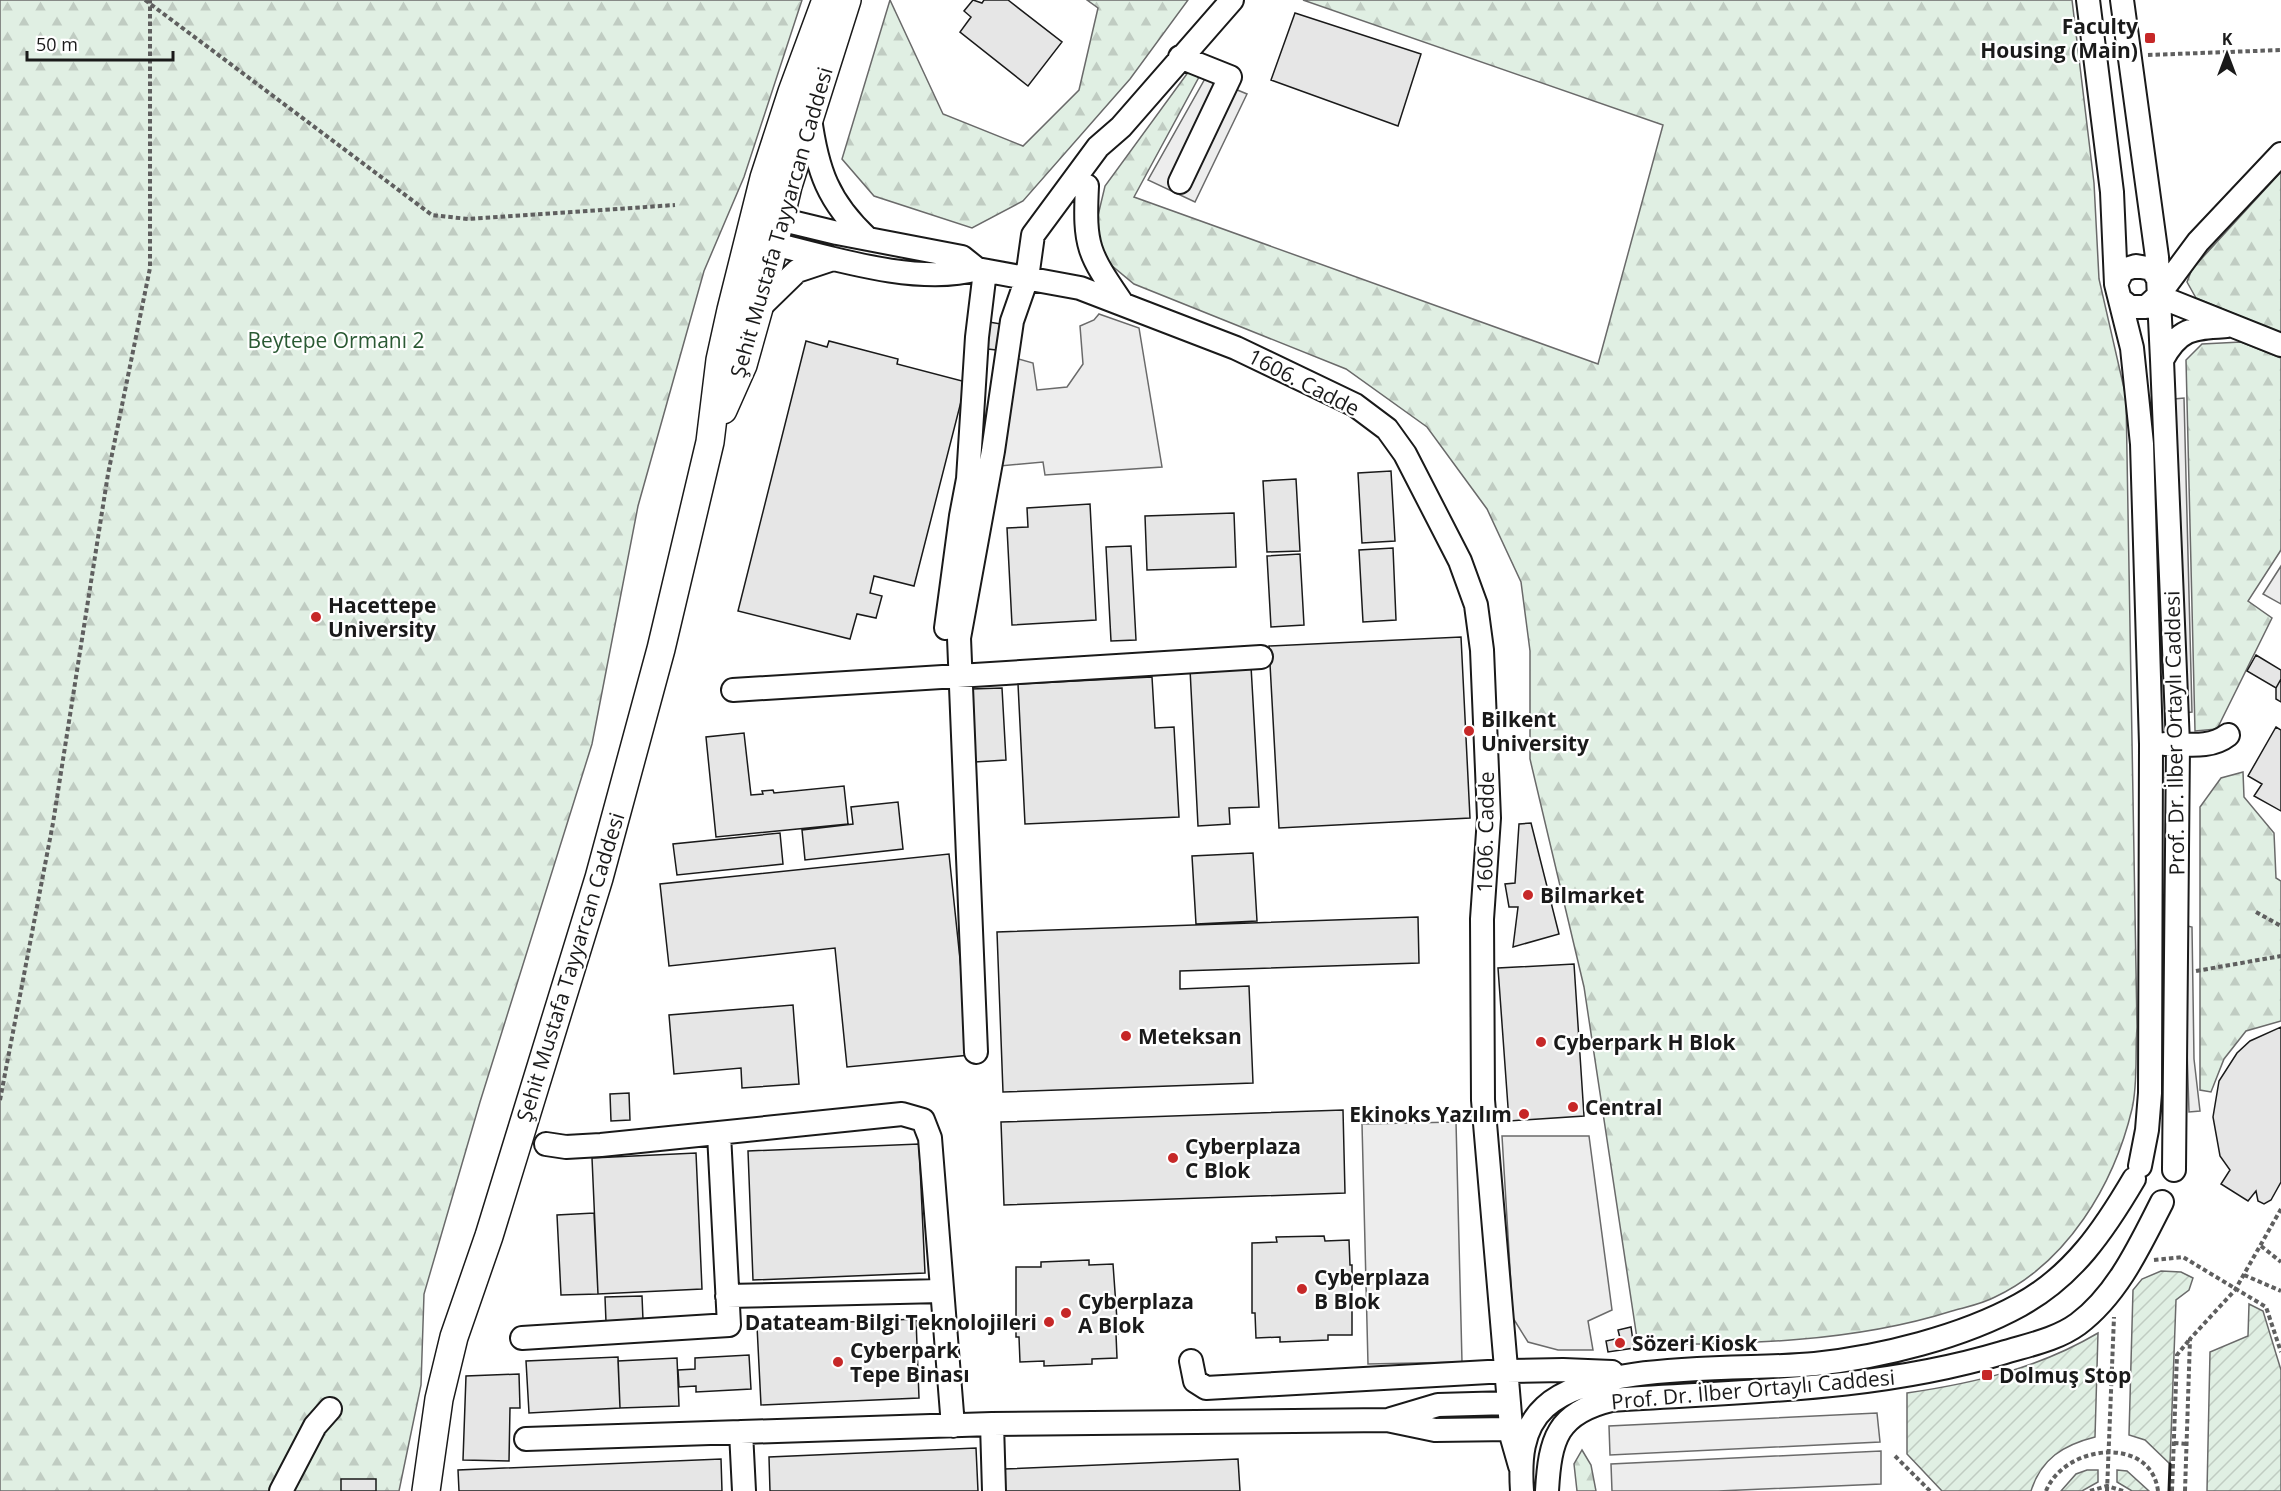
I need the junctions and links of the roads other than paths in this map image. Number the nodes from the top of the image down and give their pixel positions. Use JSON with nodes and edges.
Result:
{"nodes":[{"id":1,"x":826,"y":0,"type":"edge"},
{"id":2,"x":847,"y":0,"type":"edge"},
{"id":3,"x":1232,"y":0,"type":"edge"},
{"id":4,"x":2088,"y":0,"type":"edge"},
{"id":5,"x":2122,"y":0,"type":"edge"},
{"id":6,"x":1180,"y":57,"type":"junction"},
{"id":7,"x":810,"y":118,"type":"junction"},
{"id":8,"x":1121,"y":127,"type":"junction"},
{"id":9,"x":2281,"y":154,"type":"edge"},
{"id":10,"x":1179,"y":182,"type":"dead end"},
{"id":11,"x":1087,"y":186,"type":"junction"},
{"id":12,"x":764,"y":229,"type":"junction"},
{"id":13,"x":868,"y":239,"type":"junction"},
{"id":14,"x":2198,"y":242,"type":"junction"},
{"id":15,"x":1032,"y":253,"type":"junction"},
{"id":16,"x":835,"y":258,"type":"junction"},
{"id":17,"x":2179,"y":265,"type":"junction"},
{"id":18,"x":981,"y":270,"type":"junction"},
{"id":19,"x":2158,"y":277,"type":"junction"},
{"id":20,"x":1027,"y":278,"type":"junction"},
{"id":21,"x":2118,"y":291,"type":"junction"},
{"id":22,"x":1122,"y":303,"type":"junction"},
{"id":23,"x":759,"y":308,"type":"junction"},
{"id":24,"x":2186,"y":308,"type":"junction"},
{"id":25,"x":2230,"y":326,"type":"junction"},
{"id":26,"x":2281,"y":345,"type":"edge"},
{"id":27,"x":2163,"y":360,"type":"junction"},
{"id":28,"x":710,"y":442,"type":"junction"},
{"id":29,"x":1261,"y":657,"type":"dead end"},
{"id":30,"x":958,"y":674,"type":"junction"},
{"id":31,"x":733,"y":690,"type":"dead end"},
{"id":32,"x":2228,"y":735,"type":"dead end"},
{"id":33,"x":2151,"y":744,"type":"junction"},
{"id":34,"x":2178,"y":744,"type":"junction"},
{"id":35,"x":2177,"y":917,"type":"junction"},
{"id":36,"x":2150,"y":918,"type":"junction"},
{"id":37,"x":976,"y":1052,"type":"dead end"},
{"id":38,"x":719,"y":1134,"type":"junction"},
{"id":39,"x":546,"y":1144,"type":"dead end"},
{"id":40,"x":2174,"y":1170,"type":"junction"},
{"id":41,"x":2137,"y":1172,"type":"junction"},
{"id":42,"x":2163,"y":1202,"type":"junction"},
{"id":43,"x":941,"y":1291,"type":"junction"},
{"id":44,"x":727,"y":1296,"type":"junction"},
{"id":45,"x":522,"y":1338,"type":"dead end"},
{"id":46,"x":1191,"y":1361,"type":"dead end"},
{"id":47,"x":1506,"y":1371,"type":"junction"},
{"id":48,"x":1632,"y":1375,"type":"junction"},
{"id":49,"x":1509,"y":1403,"type":"junction"},
{"id":50,"x":330,"y":1409,"type":"dead end"},
{"id":51,"x":1387,"y":1420,"type":"junction"},
{"id":52,"x":992,"y":1424,"type":"junction"},
{"id":53,"x":953,"y":1425,"type":"junction"},
{"id":54,"x":1511,"y":1429,"type":"junction"},
{"id":55,"x":741,"y":1432,"type":"junction"},
{"id":56,"x":526,"y":1439,"type":"dead end"},
{"id":57,"x":1520,"y":1466,"type":"junction"},
{"id":58,"x":281,"y":1491,"type":"edge"},
{"id":59,"x":426,"y":1491,"type":"edge"},
{"id":60,"x":744,"y":1491,"type":"edge"},
{"id":61,"x":994,"y":1491,"type":"edge"},
{"id":62,"x":1522,"y":1491,"type":"edge"},
{"id":63,"x":1547,"y":1491,"type":"edge"}],
"edges":[{"from":1,"to":12,"type":"main road","name":"Şehit Mustafa Tayyarcan Caddesi"},
{"from":2,"to":7,"type":"main road","name":"Şehit Mustafa Tayyarcan Caddesi"},
{"from":3,"to":6,"type":"street"},
{"from":4,"to":21,"type":"street","name":"Prof. Dr. İlber Ortaylı Caddesi"},
{"from":5,"to":19,"type":"street","name":"Prof. Dr. İlber Ortaylı Caddesi"},
{"from":6,"to":8,"type":"street"},
{"from":6,"to":10,"type":"street"},
{"from":7,"to":12,"type":"main road","name":"Şehit Mustafa Tayyarcan Caddesi"},
{"from":7,"to":13,"type":"street"},
{"from":8,"to":11,"type":"street"},
{"from":8,"to":15,"type":"street"},
{"from":9,"to":14,"type":"street"},
{"from":11,"to":15,"type":"street"},
{"from":11,"to":22,"type":"street"},
{"from":12,"to":13,"type":"street"},
{"from":12,"to":16,"type":"street"},
{"from":12,"to":23,"type":"main road","name":"Şehit Mustafa Tayyarcan Caddesi"},
{"from":12,"to":28,"type":"main road","name":"Şehit Mustafa Tayyarcan Caddesi"},
{"from":13,"to":18,"type":"street"},
{"from":14,"to":17,"type":"street"},
{"from":14,"to":19,"type":"street"},
{"from":15,"to":20,"type":"street"},
{"from":16,"to":18,"type":"street"},
{"from":16,"to":23,"type":"street"},
{"from":17,"to":19,"type":"street"},
{"from":17,"to":24,"type":"street"},
{"from":18,"to":20,"type":"street","name":"1606. Cadde"},
{"from":18,"to":30,"type":"street"},
{"from":19,"to":21,"type":"street"},
{"from":19,"to":21,"type":"street"},
{"from":19,"to":24,"type":"street"},
{"from":19,"to":27,"type":"street","name":"Prof. Dr. İlber Ortaylı Caddesi"},
{"from":20,"to":22,"type":"street","name":"1606. Cadde"},
{"from":20,"to":30,"type":"street"},
{"from":21,"to":33,"type":"street","name":"Prof. Dr. İlber Ortaylı Caddesi"},
{"from":22,"to":47,"type":"street","name":"1606. Cadde"},
{"from":23,"to":28,"type":"main road","name":"Şehit Mustafa Tayyarcan Caddesi"},
{"from":24,"to":25,"type":"street"},
{"from":25,"to":26,"type":"street"},
{"from":25,"to":27,"type":"street"},
{"from":27,"to":34,"type":"street","name":"Prof. Dr. İlber Ortaylı Caddesi"},
{"from":28,"to":59,"type":"main road","name":"Şehit Mustafa Tayyarcan Caddesi"},
{"from":29,"to":30,"type":"street"},
{"from":30,"to":31,"type":"street"},
{"from":30,"to":37,"type":"street"},
{"from":32,"to":34,"type":"street"},
{"from":33,"to":34,"type":"street"},
{"from":33,"to":36,"type":"street","name":"Prof. Dr. İlber Ortaylı Caddesi"},
{"from":34,"to":35,"type":"street","name":"Prof. Dr. İlber Ortaylı Caddesi"},
{"from":35,"to":36,"type":"street"},
{"from":35,"to":40,"type":"street","name":"Prof. Dr. İlber Ortaylı Caddesi"},
{"from":36,"to":41,"type":"street","name":"Prof. Dr. İlber Ortaylı Caddesi"},
{"from":38,"to":39,"type":"street"},
{"from":38,"to":43,"type":"street"},
{"from":38,"to":44,"type":"street"},
{"from":40,"to":41,"type":"street"},
{"from":40,"to":42,"type":"street","name":"Prof. Dr. İlber Ortaylı Caddesi"},
{"from":41,"to":42,"type":"street"},
{"from":41,"to":48,"type":"street","name":"Prof. Dr. İlber Ortaylı Caddesi"},
{"from":42,"to":63,"type":"street","name":"Prof. Dr. İlber Ortaylı Caddesi"},
{"from":43,"to":44,"type":"street"},
{"from":43,"to":53,"type":"street"},
{"from":44,"to":45,"type":"street"},
{"from":46,"to":47,"type":"street"},
{"from":47,"to":48,"type":"street"},
{"from":47,"to":49,"type":"street","name":"1606. Cadde"},
{"from":48,"to":57,"type":"street","name":"Prof. Dr. İlber Ortaylı Caddesi"},
{"from":49,"to":51,"type":"street"},
{"from":49,"to":54,"type":"street","name":"1606. Cadde"},
{"from":50,"to":58,"type":"street"},
{"from":51,"to":52,"type":"street"},
{"from":51,"to":54,"type":"street"},
{"from":52,"to":53,"type":"street"},
{"from":52,"to":61,"type":"street"},
{"from":53,"to":55,"type":"street"},
{"from":54,"to":57,"type":"street","name":"1606. Cadde"},
{"from":55,"to":56,"type":"street"},
{"from":55,"to":60,"type":"street"},
{"from":57,"to":62,"type":"street","name":"Prof. Dr. İlber Ortaylı Caddesi"}]}
